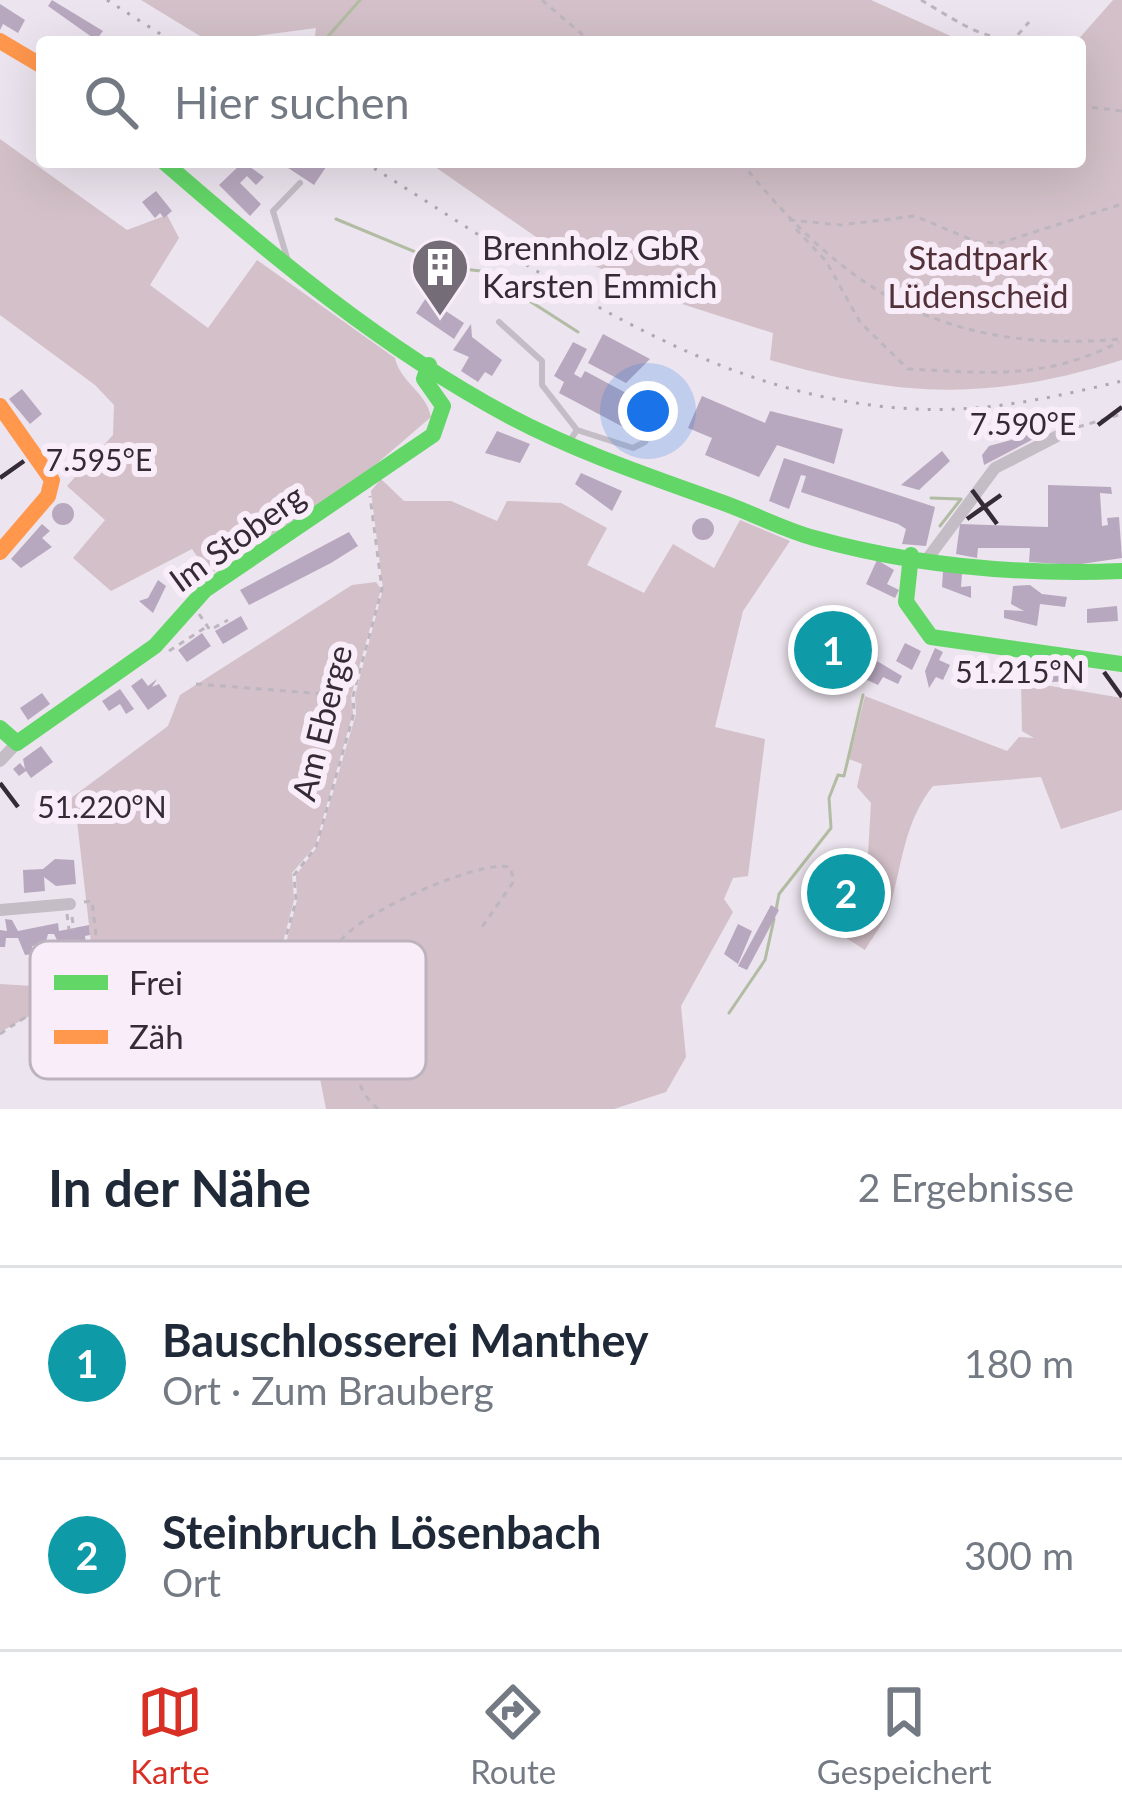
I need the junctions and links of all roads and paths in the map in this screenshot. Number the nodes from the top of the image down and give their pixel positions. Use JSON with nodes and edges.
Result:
{"nodes":[{"id":1,"x":542,"y":0,"type":"edge"},
{"id":2,"x":921,"y":0,"type":"edge"},
{"id":3,"x":1029,"y":22,"type":"dead end"},
{"id":4,"x":584,"y":36,"type":"edge"},
{"id":5,"x":994,"y":36,"type":"edge"},
{"id":6,"x":1017,"y":36,"type":"edge"},
{"id":7,"x":0,"y":41,"type":"edge"},
{"id":8,"x":36,"y":62,"type":"edge"},
{"id":9,"x":1086,"y":107,"type":"edge"},
{"id":10,"x":1122,"y":111,"type":"edge"},
{"id":11,"x":171,"y":168,"type":"edge"},
{"id":12,"x":746,"y":168,"type":"edge"},
{"id":13,"x":300,"y":183,"type":"dead end"},
{"id":14,"x":1122,"y":204,"type":"edge"},
{"id":15,"x":789,"y":221,"type":"junction"},
{"id":16,"x":287,"y":268,"type":"junction"},
{"id":17,"x":499,"y":322,"type":"dead end"},
{"id":18,"x":1122,"y":339,"type":"edge"},
{"id":19,"x":429,"y":365,"type":"junction"},
{"id":20,"x":668,"y":398,"type":"dead end"},
{"id":21,"x":0,"y":406,"type":"edge"},
{"id":22,"x":1122,"y":414,"type":"edge"},
{"id":23,"x":1069,"y":430,"type":"joint"},
{"id":24,"x":572,"y":438,"type":"junction"},
{"id":25,"x":366,"y":484,"type":"junction"},
{"id":26,"x":0,"y":552,"type":"edge"},
{"id":27,"x":919,"y":557,"type":"junction"},
{"id":28,"x":1122,"y":571,"type":"edge"},
{"id":29,"x":228,"y":620,"type":"dead end"},
{"id":30,"x":162,"y":656,"type":"dead end"},
{"id":31,"x":1122,"y":664,"type":"edge"},
{"id":32,"x":196,"y":684,"type":"dead end"},
{"id":33,"x":353,"y":696,"type":"junction"},
{"id":34,"x":0,"y":728,"type":"edge"},
{"id":35,"x":17,"y":743,"type":"junction"},
{"id":36,"x":0,"y":761,"type":"edge"},
{"id":37,"x":68,"y":904,"type":"junction"},
{"id":38,"x":0,"y":910,"type":"edge"},
{"id":39,"x":72,"y":930,"type":"dead end"},
{"id":40,"x":480,"y":930,"type":"dead end"},
{"id":41,"x":97,"y":941,"type":"edge"},
{"id":42,"x":285,"y":941,"type":"edge"},
{"id":43,"x":340,"y":941,"type":"edge"},
{"id":44,"x":30,"y":1016,"type":"edge"},
{"id":45,"x":0,"y":1034,"type":"edge"},
{"id":46,"x":357,"y":1079,"type":"edge"},
{"id":47,"x":378,"y":1109,"type":"edge"}],
"edges":[{"from":1,"to":4,"type":"path"},
{"from":2,"to":5,"type":"path"},
{"from":3,"to":6,"type":"path"},
{"from":7,"to":8,"type":"main road"},
{"from":9,"to":10,"type":"path"},
{"from":11,"to":16,"type":"main road"},
{"from":12,"to":15,"type":"path"},
{"from":13,"to":16,"type":"lane"},
{"from":14,"to":15,"type":"path"},
{"from":15,"to":18,"type":"path"},
{"from":15,"to":18,"type":"path"},
{"from":16,"to":19,"type":"main road"},
{"from":17,"to":24,"type":"lane"},
{"from":19,"to":24,"type":"main road"},
{"from":19,"to":25,"type":"main road","name":"Im Stoberg"},
{"from":20,"to":24,"type":"lane"},
{"from":21,"to":26,"type":"main road"},
{"from":22,"to":23,"type":"path"},
{"from":23,"to":27,"type":"street"},
{"from":24,"to":27,"type":"main road"},
{"from":25,"to":33,"type":"path","name":"Am Eberge"},
{"from":25,"to":35,"type":"main road","name":"Im Stoberg"},
{"from":27,"to":28,"type":"main road"},
{"from":27,"to":31,"type":"main road"},
{"from":29,"to":30,"type":"path","name":"Im Stoberg"},
{"from":32,"to":33,"type":"path"},
{"from":33,"to":42,"type":"path","name":"Am Eberge"},
{"from":34,"to":35,"type":"main road"},
{"from":35,"to":36,"type":"street","name":"Im Stoberg"},
{"from":37,"to":38,"type":"street"},
{"from":37,"to":39,"type":"path"},
{"from":37,"to":41,"type":"path"},
{"from":40,"to":43,"type":"path"},
{"from":44,"to":45,"type":"path"},
{"from":46,"to":47,"type":"path"}]}
